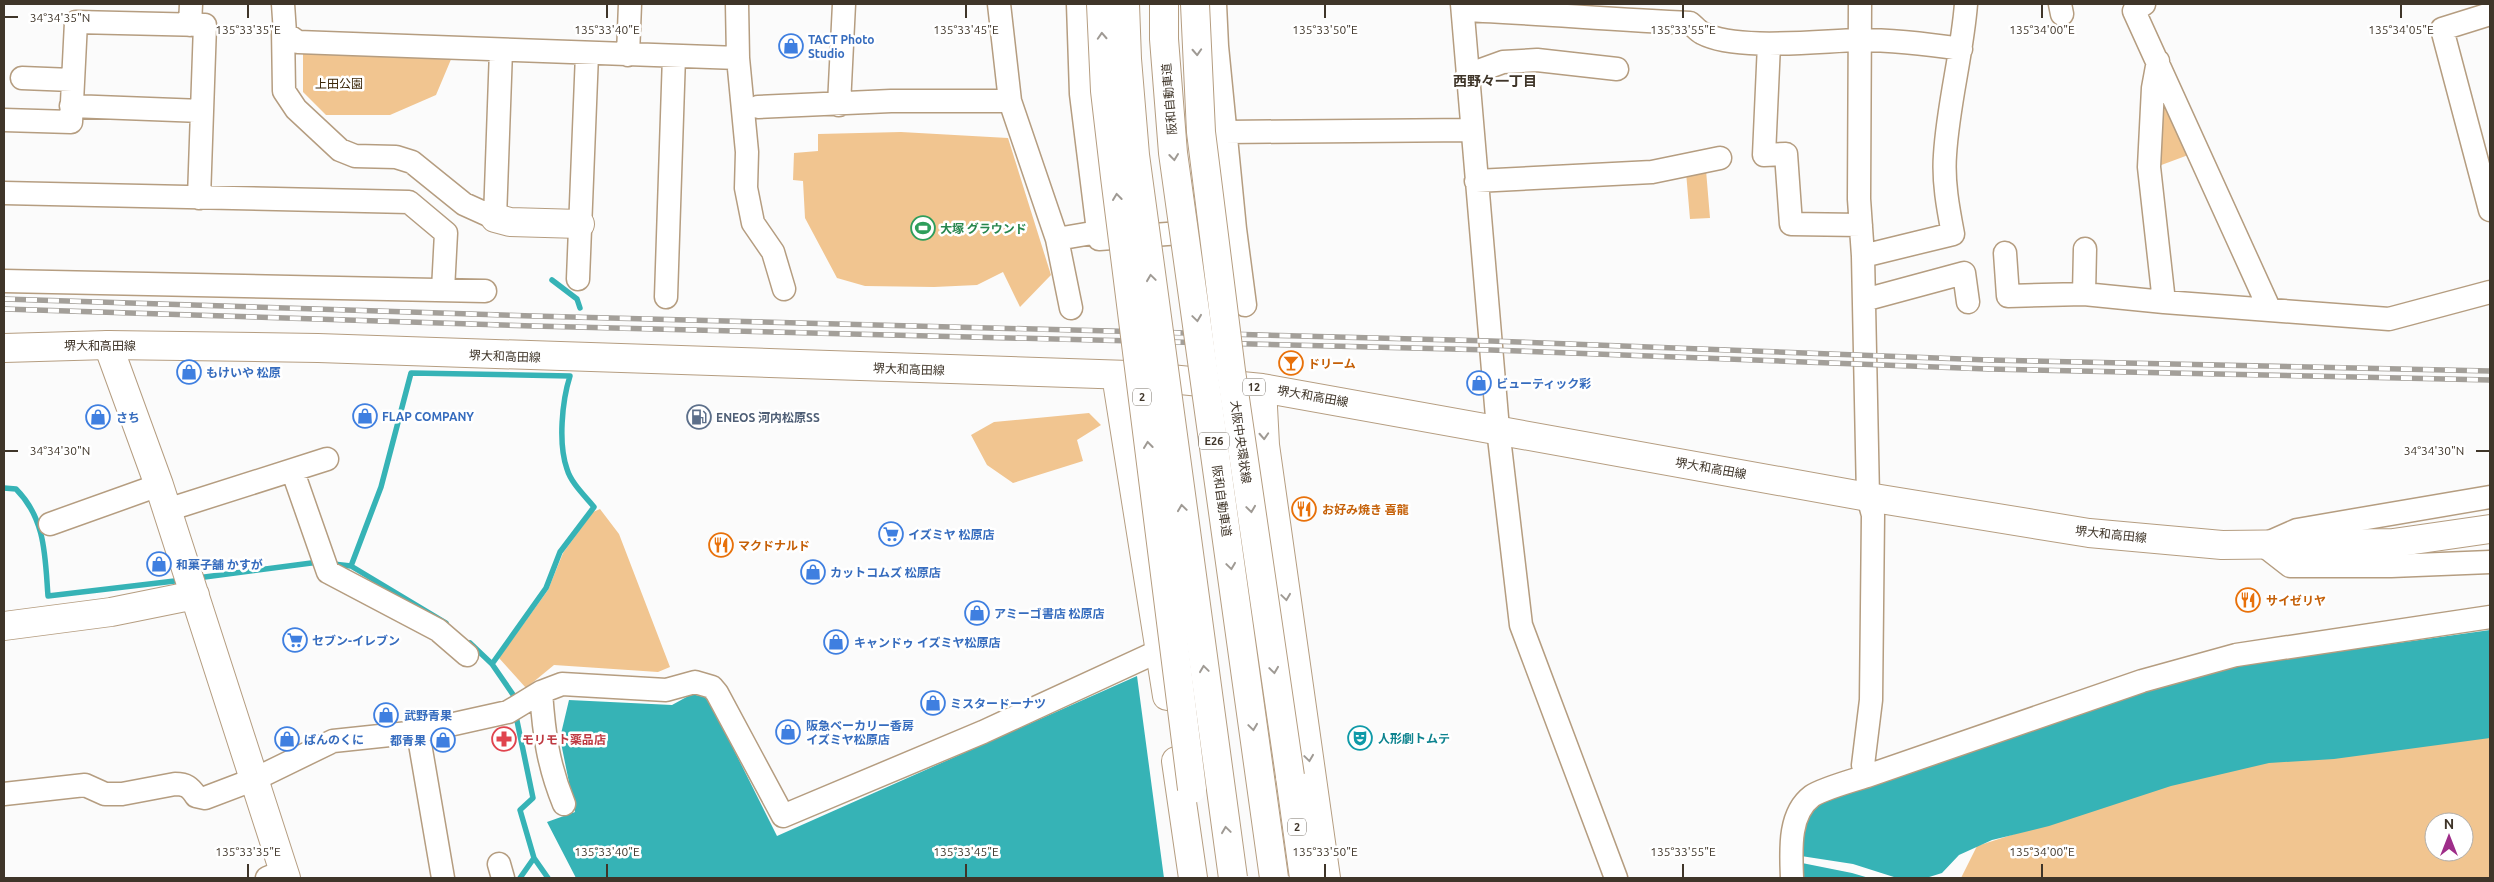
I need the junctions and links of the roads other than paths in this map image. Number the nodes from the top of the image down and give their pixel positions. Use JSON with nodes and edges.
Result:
{"nodes":[{"id":1,"x":283,"y":4,"type":"edge"},
{"id":2,"x":630,"y":4,"type":"edge"},
{"id":3,"x":737,"y":4,"type":"edge"},
{"id":4,"x":844,"y":4,"type":"edge"},
{"id":5,"x":999,"y":4,"type":"edge"},
{"id":6,"x":1078,"y":4,"type":"edge"},
{"id":7,"x":1100,"y":4,"type":"edge"},
{"id":8,"x":1126,"y":4,"type":"edge"},
{"id":9,"x":1164,"y":4,"type":"edge"},
{"id":10,"x":1195,"y":4,"type":"edge"},
{"id":11,"x":1215,"y":4,"type":"edge"},
{"id":12,"x":1860,"y":4,"type":"edge"},
{"id":13,"x":1966,"y":4,"type":"edge"},
{"id":14,"x":2144,"y":4,"type":"edge"},
{"id":15,"x":1462,"y":7,"type":"edge"},
{"id":16,"x":191,"y":14,"type":"edge"},
{"id":17,"x":2490,"y":14,"type":"edge"},
{"id":18,"x":284,"y":29,"type":"junction"},
{"id":19,"x":1860,"y":40,"type":"junction"},
{"id":20,"x":1769,"y":44,"type":"junction"},
{"id":21,"x":1961,"y":49,"type":"junction"},
{"id":22,"x":501,"y":50,"type":"junction"},
{"id":23,"x":587,"y":54,"type":"junction"},
{"id":24,"x":628,"y":55,"type":"junction"},
{"id":25,"x":674,"y":56,"type":"junction"},
{"id":26,"x":738,"y":58,"type":"junction"},
{"id":27,"x":2158,"y":61,"type":"junction"},
{"id":28,"x":1617,"y":69,"type":"dead end"},
{"id":29,"x":1467,"y":75,"type":"junction"},
{"id":30,"x":22,"y":78,"type":"dead end"},
{"id":31,"x":72,"y":80,"type":"junction"},
{"id":32,"x":1010,"y":101,"type":"junction"},
{"id":33,"x":839,"y":104,"type":"junction"},
{"id":34,"x":71,"y":106,"type":"junction"},
{"id":35,"x":758,"y":107,"type":"dead end"},
{"id":36,"x":202,"y":111,"type":"junction"},
{"id":37,"x":4,"y":120,"type":"edge"},
{"id":38,"x":1472,"y":130,"type":"junction"},
{"id":39,"x":1225,"y":132,"type":"junction"},
{"id":40,"x":1720,"y":158,"type":"dead end"},
{"id":41,"x":1476,"y":181,"type":"junction"},
{"id":42,"x":4,"y":193,"type":"edge"},
{"id":43,"x":199,"y":198,"type":"junction"},
{"id":44,"x":2490,"y":210,"type":"edge"},
{"id":45,"x":494,"y":218,"type":"junction"},
{"id":46,"x":580,"y":224,"type":"junction"},
{"id":47,"x":1861,"y":225,"type":"junction"},
{"id":48,"x":1235,"y":228,"type":"junction"},
{"id":49,"x":1098,"y":232,"type":"junction"},
{"id":50,"x":1058,"y":240,"type":"junction"},
{"id":51,"x":2085,"y":248,"type":"dead end"},
{"id":52,"x":2005,"y":253,"type":"dead end"},
{"id":53,"x":1863,"y":256,"type":"junction"},
{"id":54,"x":578,"y":280,"type":"dead end"},
{"id":55,"x":4,"y":281,"type":"edge"},
{"id":56,"x":784,"y":289,"type":"dead end"},
{"id":57,"x":443,"y":290,"type":"junction"},
{"id":58,"x":485,"y":291,"type":"dead end"},
{"id":59,"x":2490,"y":292,"type":"edge"},
{"id":60,"x":2084,"y":294,"type":"junction"},
{"id":61,"x":666,"y":297,"type":"dead end"},
{"id":62,"x":1864,"y":300,"type":"junction"},
{"id":63,"x":1968,"y":302,"type":"dead end"},
{"id":64,"x":2164,"y":302,"type":"junction"},
{"id":65,"x":1245,"y":305,"type":"dead end"},
{"id":66,"x":1071,"y":308,"type":"dead end"},
{"id":67,"x":2268,"y":308,"type":"junction"},
{"id":68,"x":108,"y":345,"type":"junction"},
{"id":69,"x":4,"y":348,"type":"edge"},
{"id":70,"x":1116,"y":375,"type":"junction"},
{"id":71,"x":1262,"y":388,"type":"junction"},
{"id":72,"x":1498,"y":429,"type":"junction"},
{"id":73,"x":327,"y":459,"type":"dead end"},
{"id":74,"x":293,"y":472,"type":"junction"},
{"id":75,"x":2490,"y":497,"type":"edge"},
{"id":76,"x":163,"y":498,"type":"junction"},
{"id":77,"x":1868,"y":498,"type":"junction"},
{"id":78,"x":50,"y":524,"type":"dead end"},
{"id":79,"x":2490,"y":529,"type":"edge"},
{"id":80,"x":2263,"y":545,"type":"junction"},
{"id":81,"x":2490,"y":562,"type":"edge"},
{"id":82,"x":191,"y":584,"type":"junction"},
{"id":83,"x":2490,"y":617,"type":"edge"},
{"id":84,"x":4,"y":626,"type":"edge"},
{"id":85,"x":1160,"y":650,"type":"junction"},
{"id":86,"x":467,"y":655,"type":"dead end"},
{"id":87,"x":541,"y":692,"type":"junction"},
{"id":88,"x":418,"y":732,"type":"junction"},
{"id":89,"x":1867,"y":776,"type":"junction"},
{"id":90,"x":255,"y":779,"type":"junction"},
{"id":91,"x":4,"y":794,"type":"edge"},
{"id":92,"x":564,"y":804,"type":"dead end"},
{"id":93,"x":279,"y":876,"type":"edge"},
{"id":94,"x":443,"y":878,"type":"edge"},
{"id":95,"x":1193,"y":878,"type":"edge"},
{"id":96,"x":1204,"y":878,"type":"edge"},
{"id":97,"x":1232,"y":878,"type":"edge"},
{"id":98,"x":1274,"y":878,"type":"edge"},
{"id":99,"x":1304,"y":878,"type":"edge"},
{"id":100,"x":1326,"y":878,"type":"edge"},
{"id":101,"x":1616,"y":878,"type":"edge"},
{"id":102,"x":1792,"y":878,"type":"edge"}],
"edges":[{"from":1,"to":18,"type":"street"},
{"from":2,"to":24,"type":"street"},
{"from":3,"to":26,"type":"street"},
{"from":4,"to":33,"type":"street"},
{"from":5,"to":32,"type":"street"},
{"from":6,"to":49,"type":"street"},
{"from":96,"to":7,"type":"main road","number":"2","one_way":true,"bridge":true},
{"from":97,"to":8,"type":"main road","one_way":true,"bridge":true},
{"from":9,"to":98,"type":"main road","name":"阪和自動車道","number":"E26","one_way":true,"bridge":true},
{"from":10,"to":99,"type":"main road","name":"大阪中央環状線","number":"2","one_way":true,"bridge":true},
{"from":11,"to":39,"type":"street"},
{"from":12,"to":19,"type":"street"},
{"from":13,"to":21,"type":"street"},
{"from":14,"to":27,"type":"street"},
{"from":15,"to":20,"type":"street"},
{"from":15,"to":29,"type":"street"},
{"from":16,"to":31,"type":"street"},
{"from":16,"to":36,"type":"street"},
{"from":17,"to":44,"type":"street"},
{"from":18,"to":22,"type":"street"},
{"from":18,"to":45,"type":"street"},
{"from":19,"to":20,"type":"street"},
{"from":19,"to":21,"type":"street"},
{"from":19,"to":47,"type":"street"},
{"from":20,"to":47,"type":"street"},
{"from":21,"to":53,"type":"street"},
{"from":22,"to":23,"type":"street"},
{"from":22,"to":45,"type":"street"},
{"from":23,"to":24,"type":"street"},
{"from":23,"to":46,"type":"street"},
{"from":24,"to":25,"type":"street"},
{"from":25,"to":26,"type":"street"},
{"from":25,"to":61,"type":"street"},
{"from":26,"to":56,"type":"street"},
{"from":27,"to":64,"type":"street"},
{"from":27,"to":67,"type":"street"},
{"from":28,"to":29,"type":"street"},
{"from":29,"to":38,"type":"street"},
{"from":30,"to":31,"type":"street"},
{"from":31,"to":34,"type":"street"},
{"from":32,"to":33,"type":"street"},
{"from":32,"to":50,"type":"street"},
{"from":33,"to":35,"type":"street"},
{"from":34,"to":36,"type":"street"},
{"from":34,"to":37,"type":"street"},
{"from":36,"to":43,"type":"street"},
{"from":38,"to":39,"type":"street"},
{"from":38,"to":41,"type":"street"},
{"from":39,"to":48,"type":"street"},
{"from":40,"to":41,"type":"street"},
{"from":41,"to":72,"type":"street"},
{"from":42,"to":43,"type":"street"},
{"from":43,"to":57,"type":"street"},
{"from":45,"to":46,"type":"main road"},
{"from":46,"to":54,"type":"street"},
{"from":47,"to":53,"type":"street"},
{"from":48,"to":49,"type":"street"},
{"from":48,"to":65,"type":"street"},
{"from":49,"to":50,"type":"street"},
{"from":50,"to":66,"type":"street"},
{"from":51,"to":60,"type":"street"},
{"from":52,"to":60,"type":"street"},
{"from":53,"to":62,"type":"street"},
{"from":55,"to":57,"type":"street"},
{"from":57,"to":58,"type":"street"},
{"from":59,"to":67,"type":"street"},
{"from":60,"to":64,"type":"street"},
{"from":62,"to":63,"type":"street"},
{"from":62,"to":77,"type":"street"},
{"from":64,"to":67,"type":"street"},
{"from":68,"to":69,"type":"main road","name":"堺大和高田線","number":"12"},
{"from":68,"to":70,"type":"main road","name":"堺大和高田線","number":"12"},
{"from":68,"to":76,"type":"main road"},
{"from":70,"to":71,"type":"main road","name":"堺大和高田線","number":"12"},
{"from":70,"to":85,"type":"main road"},
{"from":71,"to":72,"type":"main road","name":"堺大和高田線","number":"12"},
{"from":71,"to":100,"type":"main road","one_way":true},
{"from":72,"to":77,"type":"main road","name":"堺大和高田線","number":"12"},
{"from":72,"to":101,"type":"street"},
{"from":73,"to":74,"type":"street"},
{"from":74,"to":76,"type":"street"},
{"from":74,"to":86,"type":"street"},
{"from":75,"to":80,"type":"street"},
{"from":76,"to":78,"type":"street"},
{"from":76,"to":82,"type":"main road"},
{"from":77,"to":80,"type":"main road","name":"堺大和高田線","number":"12"},
{"from":77,"to":89,"type":"street"},
{"from":79,"to":80,"type":"main road","name":"堺大和高田線","number":"12"},
{"from":80,"to":81,"type":"street"},
{"from":82,"to":84,"type":"main road"},
{"from":82,"to":90,"type":"main road"},
{"from":83,"to":89,"type":"street"},
{"from":85,"to":87,"type":"street"},
{"from":85,"to":95,"type":"main road"},
{"from":87,"to":88,"type":"street"},
{"from":87,"to":92,"type":"street"},
{"from":88,"to":90,"type":"street"},
{"from":88,"to":94,"type":"street"},
{"from":89,"to":102,"type":"street"},
{"from":90,"to":91,"type":"street"},
{"from":90,"to":93,"type":"main road"}]}
